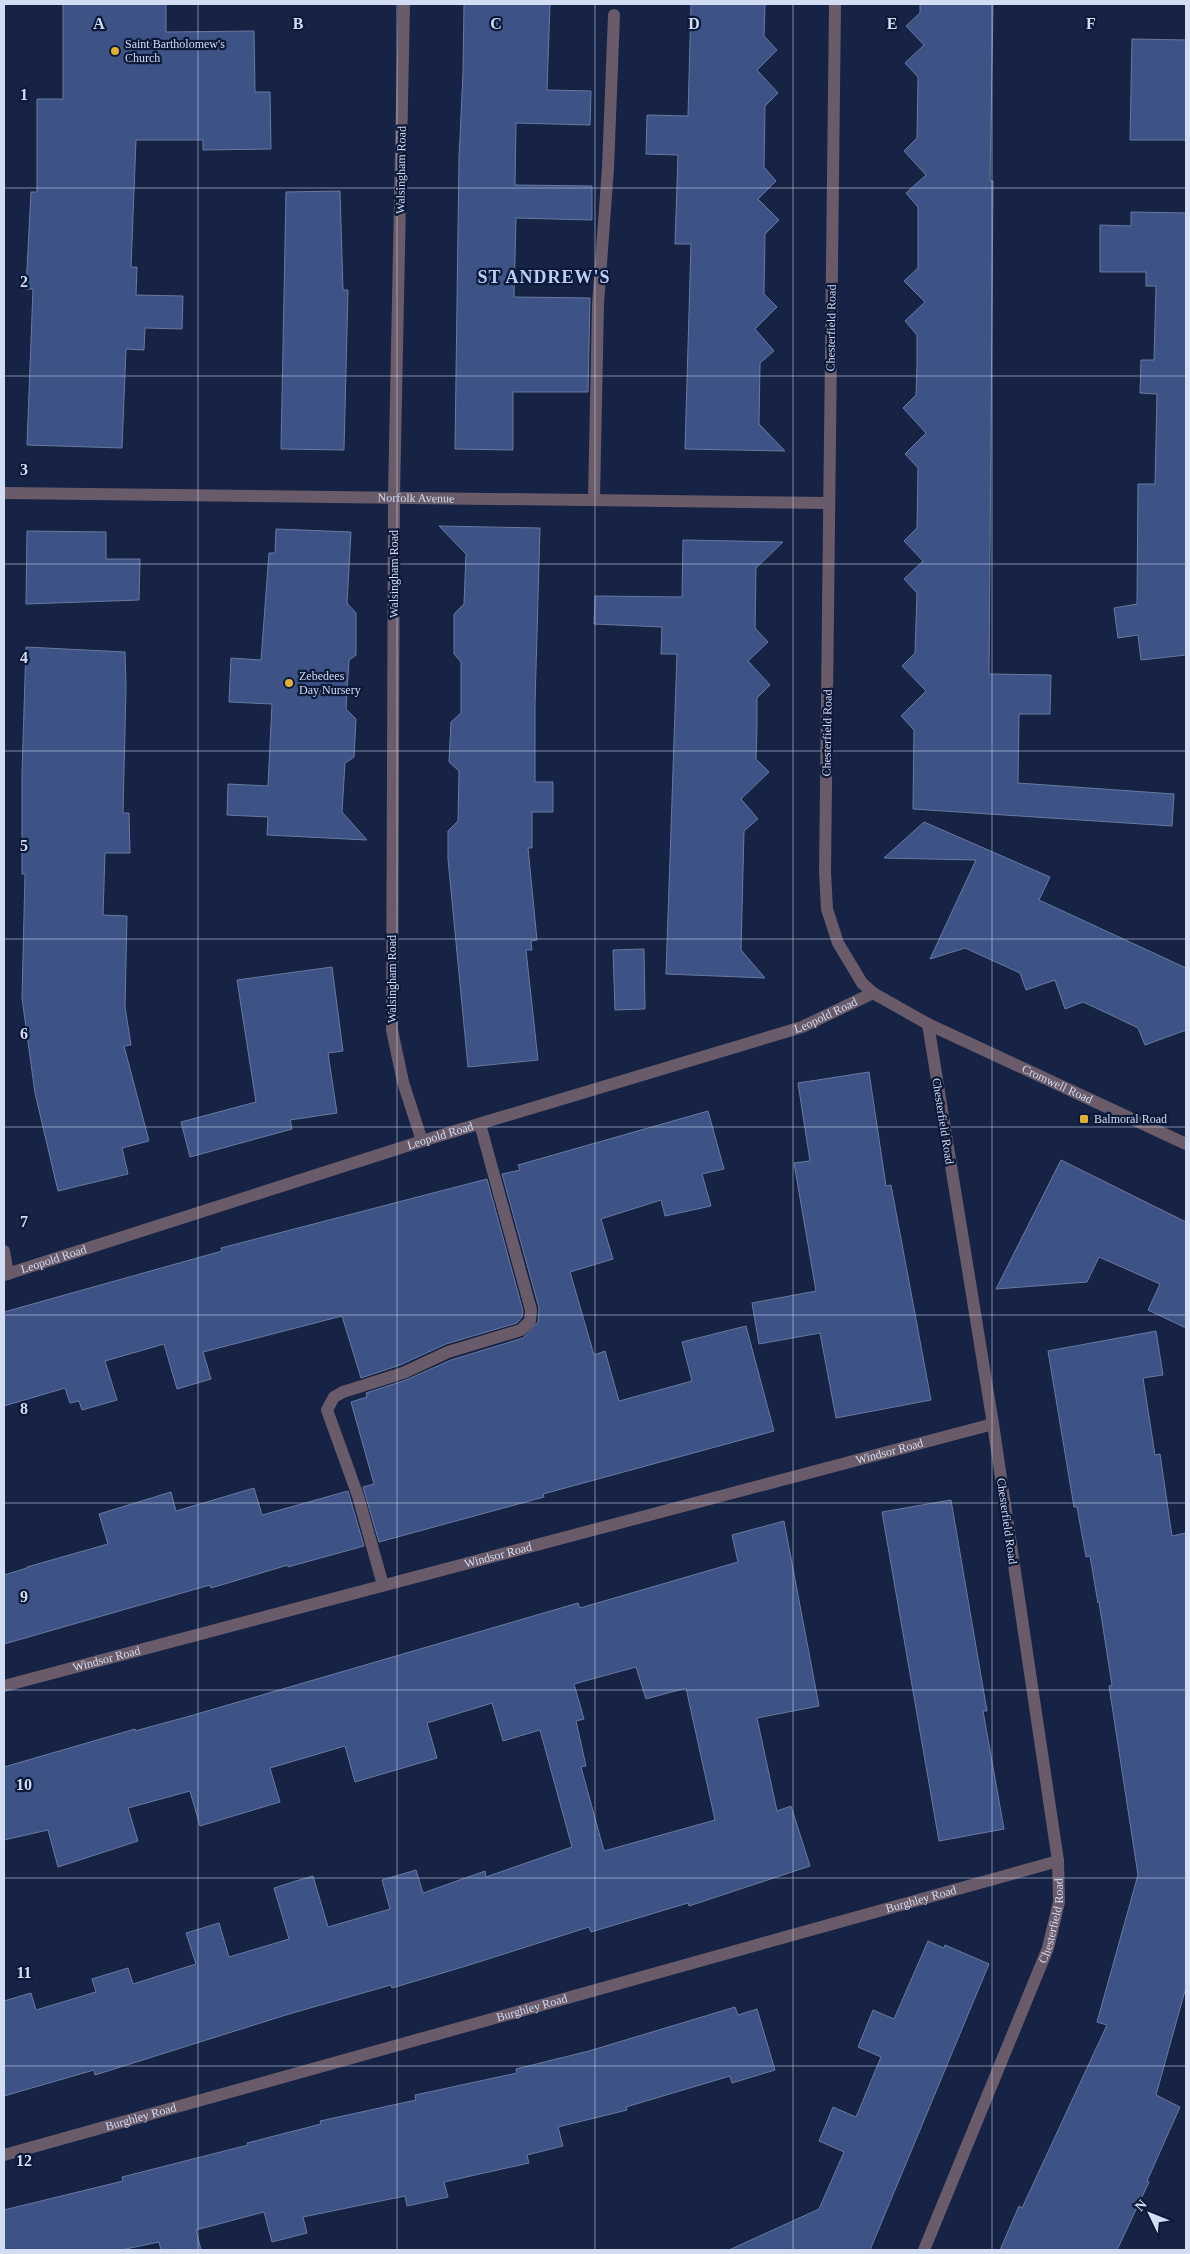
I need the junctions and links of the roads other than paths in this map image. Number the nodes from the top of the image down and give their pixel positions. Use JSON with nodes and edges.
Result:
{"nodes":[{"id":1,"x":404,"y":4,"type":"edge"},
{"id":2,"x":835,"y":4,"type":"edge"},
{"id":3,"x":614,"y":15,"type":"dead end"},
{"id":4,"x":4,"y":493,"type":"edge"},
{"id":5,"x":394,"y":496,"type":"junction"},
{"id":6,"x":594,"y":499,"type":"junction"},
{"id":7,"x":829,"y":502,"type":"junction"},
{"id":8,"x":873,"y":993,"type":"junction"},
{"id":9,"x":928,"y":1024,"type":"junction"},
{"id":10,"x":480,"y":1124,"type":"junction"},
{"id":11,"x":422,"y":1141,"type":"junction"},
{"id":12,"x":1186,"y":1144,"type":"edge"},
{"id":13,"x":4,"y":1251,"type":"edge"},
{"id":14,"x":6,"y":1275,"type":"edge"},
{"id":15,"x":992,"y":1424,"type":"junction"},
{"id":16,"x":383,"y":1585,"type":"junction"},
{"id":17,"x":4,"y":1686,"type":"edge"},
{"id":18,"x":1058,"y":1861,"type":"junction"},
{"id":19,"x":4,"y":2155,"type":"edge"},
{"id":20,"x":924,"y":2250,"type":"edge"}],
"edges":[{"from":1,"to":5,"type":"street","name":"Walsingham Road"},
{"from":2,"to":7,"type":"street","name":"Chesterfield Road"},
{"from":3,"to":6,"type":"street"},
{"from":4,"to":5,"type":"street","name":"Norfolk Avenue"},
{"from":5,"to":6,"type":"street","name":"Norfolk Avenue"},
{"from":5,"to":11,"type":"street","name":"Walsingham Road"},
{"from":6,"to":7,"type":"street","name":"Norfolk Avenue"},
{"from":7,"to":8,"type":"street","name":"Chesterfield Road"},
{"from":8,"to":9,"type":"street","name":"Chesterfield Road"},
{"from":8,"to":10,"type":"street","name":"Leopold Road"},
{"from":9,"to":12,"type":"street","name":"Cromwell Road"},
{"from":9,"to":15,"type":"street","name":"Chesterfield Road"},
{"from":10,"to":11,"type":"street","name":"Leopold Road"},
{"from":10,"to":16,"type":"street"},
{"from":11,"to":14,"type":"street","name":"Leopold Road"},
{"from":13,"to":14,"type":"street"},
{"from":15,"to":16,"type":"street","name":"Windsor Road"},
{"from":15,"to":18,"type":"street","name":"Chesterfield Road"},
{"from":16,"to":17,"type":"street","name":"Windsor Road"},
{"from":18,"to":19,"type":"street","name":"Burghley Road"},
{"from":18,"to":20,"type":"street","name":"Chesterfield Road"}]}
